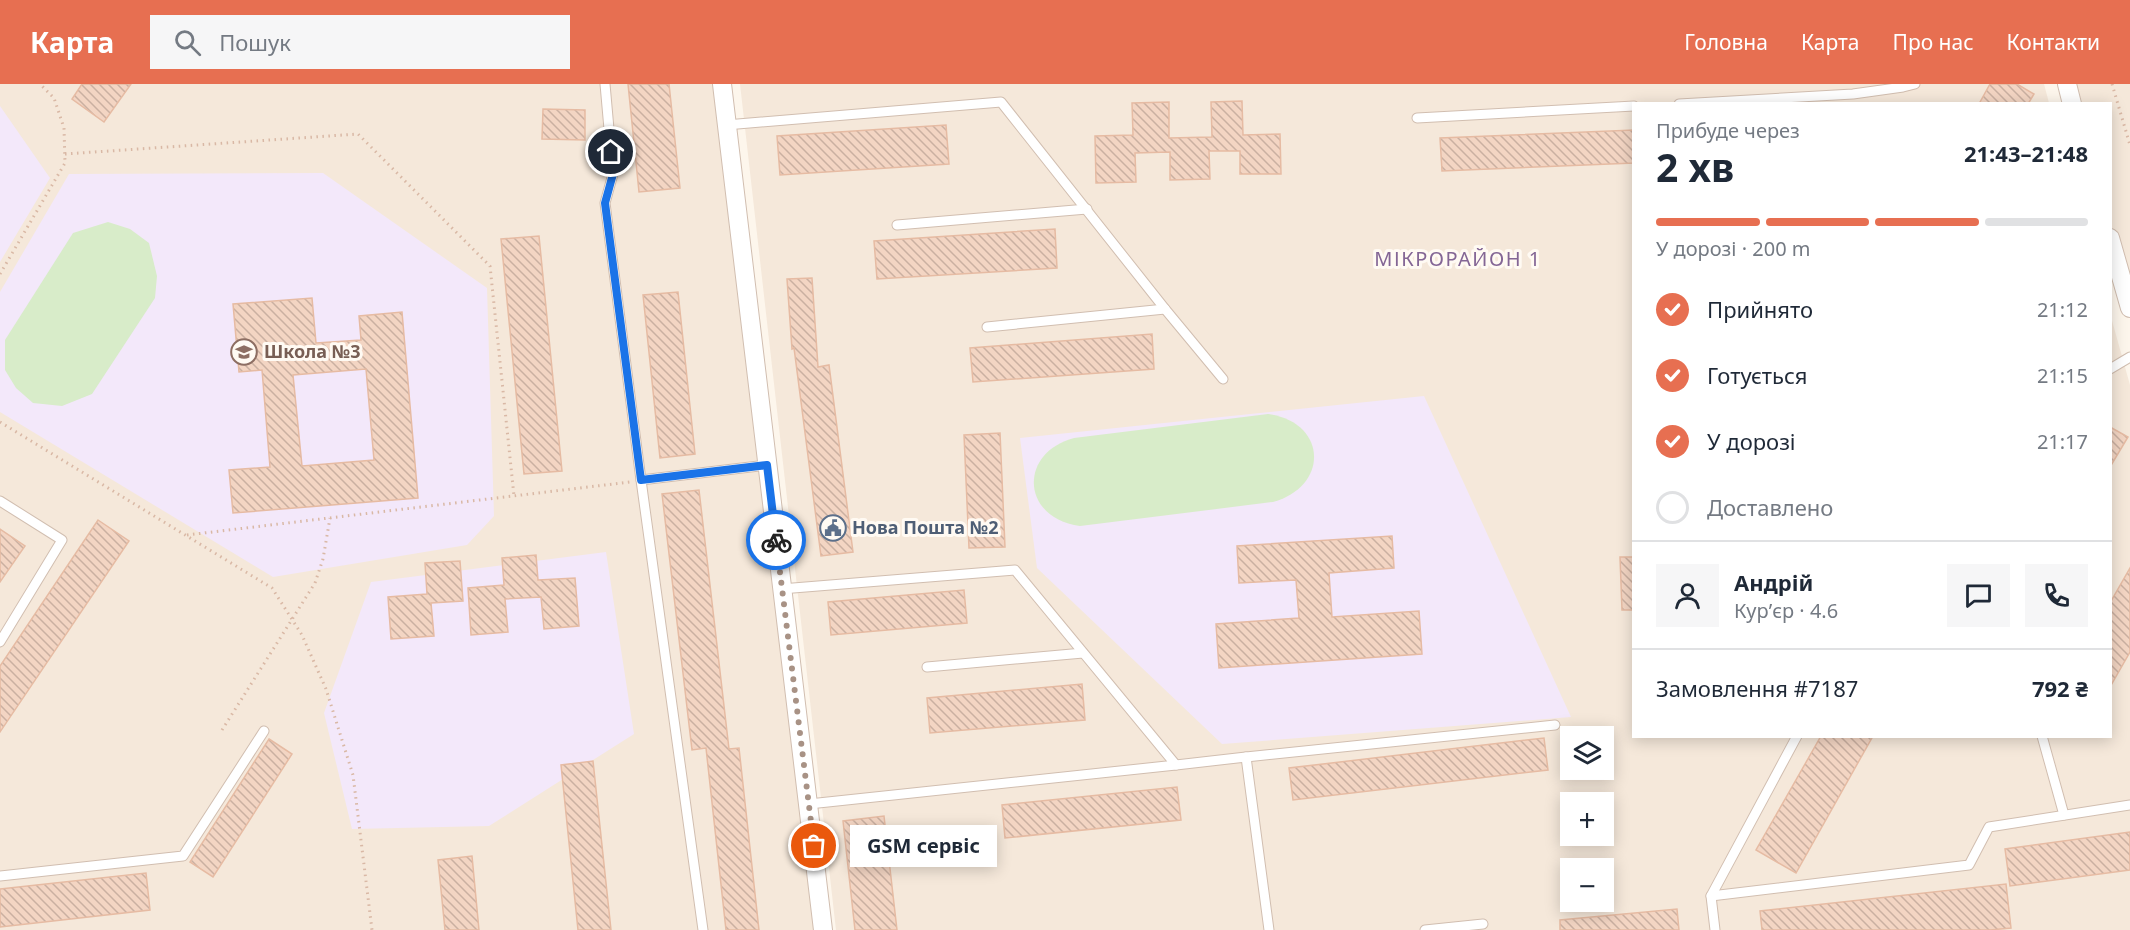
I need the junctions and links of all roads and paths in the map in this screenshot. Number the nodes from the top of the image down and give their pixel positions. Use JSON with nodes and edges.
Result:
{"nodes":[{"id":1,"x":40,"y":84,"type":"edge"},
{"id":2,"x":605,"y":84,"type":"edge"},
{"id":3,"x":722,"y":84,"type":"edge"},
{"id":4,"x":1915,"y":84,"type":"edge"},
{"id":5,"x":2067,"y":84,"type":"edge"},
{"id":6,"x":2112,"y":84,"type":"edge"},
{"id":7,"x":1714,"y":102,"type":"edge"},
{"id":8,"x":2072,"y":102,"type":"edge"},
{"id":9,"x":1632,"y":106,"type":"edge"},
{"id":10,"x":1417,"y":118,"type":"dead end"},
{"id":11,"x":726,"y":125,"type":"junction"},
{"id":12,"x":2130,"y":146,"type":"edge"},
{"id":13,"x":65,"y":154,"type":"junction"},
{"id":14,"x":1087,"y":209,"type":"junction"},
{"id":15,"x":897,"y":225,"type":"dead end"},
{"id":16,"x":2112,"y":245,"type":"edge"},
{"id":17,"x":0,"y":274,"type":"edge"},
{"id":18,"x":2130,"y":308,"type":"edge"},
{"id":19,"x":1165,"y":309,"type":"junction"},
{"id":20,"x":987,"y":327,"type":"dead end"},
{"id":21,"x":2130,"y":357,"type":"edge"},
{"id":22,"x":2112,"y":368,"type":"edge"},
{"id":23,"x":1223,"y":379,"type":"dead end"},
{"id":24,"x":0,"y":422,"type":"edge"},
{"id":25,"x":767,"y":465,"type":"junction"},
{"id":26,"x":641,"y":480,"type":"junction"},
{"id":27,"x":514,"y":496,"type":"junction"},
{"id":28,"x":0,"y":501,"type":"edge"},
{"id":29,"x":330,"y":518,"type":"junction"},
{"id":30,"x":185,"y":535,"type":"junction"},
{"id":31,"x":781,"y":589,"type":"junction"},
{"id":32,"x":292,"y":619,"type":"junction"},
{"id":33,"x":0,"y":642,"type":"edge"},
{"id":34,"x":1083,"y":654,"type":"junction"},
{"id":35,"x":927,"y":668,"type":"dead end"},
{"id":36,"x":1556,"y":725,"type":"dead end"},
{"id":37,"x":222,"y":730,"type":"dead end"},
{"id":38,"x":264,"y":731,"type":"dead end"},
{"id":39,"x":1796,"y":738,"type":"edge"},
{"id":40,"x":2043,"y":738,"type":"edge"},
{"id":41,"x":1246,"y":757,"type":"junction"},
{"id":42,"x":1176,"y":765,"type":"junction"},
{"id":43,"x":809,"y":804,"type":"junction"},
{"id":44,"x":2130,"y":805,"type":"edge"},
{"id":45,"x":2064,"y":815,"type":"junction"},
{"id":46,"x":0,"y":876,"type":"edge"},
{"id":47,"x":1711,"y":896,"type":"junction"},
{"id":48,"x":1483,"y":924,"type":"dead end"},
{"id":49,"x":372,"y":930,"type":"edge"},
{"id":50,"x":703,"y":930,"type":"edge"},
{"id":51,"x":823,"y":930,"type":"edge"},
{"id":52,"x":1269,"y":930,"type":"edge"},
{"id":53,"x":1425,"y":930,"type":"edge"},
{"id":54,"x":1714,"y":930,"type":"edge"}],
"edges":[{"from":1,"to":13,"type":"path"},
{"from":2,"to":26,"type":"lane"},
{"from":3,"to":11,"type":"street"},
{"from":4,"to":7,"type":"lane"},
{"from":5,"to":8,"type":"street"},
{"from":6,"to":12,"type":"path"},
{"from":9,"to":10,"type":"lane"},
{"from":11,"to":14,"type":"lane"},
{"from":11,"to":25,"type":"street"},
{"from":13,"to":17,"type":"path"},
{"from":13,"to":27,"type":"path"},
{"from":14,"to":15,"type":"lane"},
{"from":14,"to":19,"type":"lane"},
{"from":16,"to":18,"type":"street"},
{"from":19,"to":20,"type":"lane"},
{"from":19,"to":23,"type":"lane"},
{"from":21,"to":22,"type":"lane"},
{"from":24,"to":30,"type":"path"},
{"from":25,"to":26,"type":"lane"},
{"from":25,"to":31,"type":"street"},
{"from":26,"to":27,"type":"path"},
{"from":26,"to":50,"type":"lane"},
{"from":27,"to":29,"type":"path"},
{"from":28,"to":33,"type":"lane"},
{"from":29,"to":30,"type":"path"},
{"from":29,"to":32,"type":"path"},
{"from":30,"to":32,"type":"path"},
{"from":31,"to":34,"type":"lane"},
{"from":31,"to":43,"type":"street"},
{"from":32,"to":37,"type":"path"},
{"from":32,"to":49,"type":"path"},
{"from":34,"to":35,"type":"lane"},
{"from":34,"to":42,"type":"lane"},
{"from":36,"to":41,"type":"lane"},
{"from":38,"to":46,"type":"lane"},
{"from":39,"to":47,"type":"lane"},
{"from":40,"to":45,"type":"lane"},
{"from":41,"to":42,"type":"lane"},
{"from":41,"to":52,"type":"lane"},
{"from":42,"to":43,"type":"lane"},
{"from":43,"to":51,"type":"street"},
{"from":44,"to":45,"type":"lane"},
{"from":45,"to":47,"type":"lane"},
{"from":47,"to":54,"type":"lane"},
{"from":48,"to":53,"type":"lane"}]}
